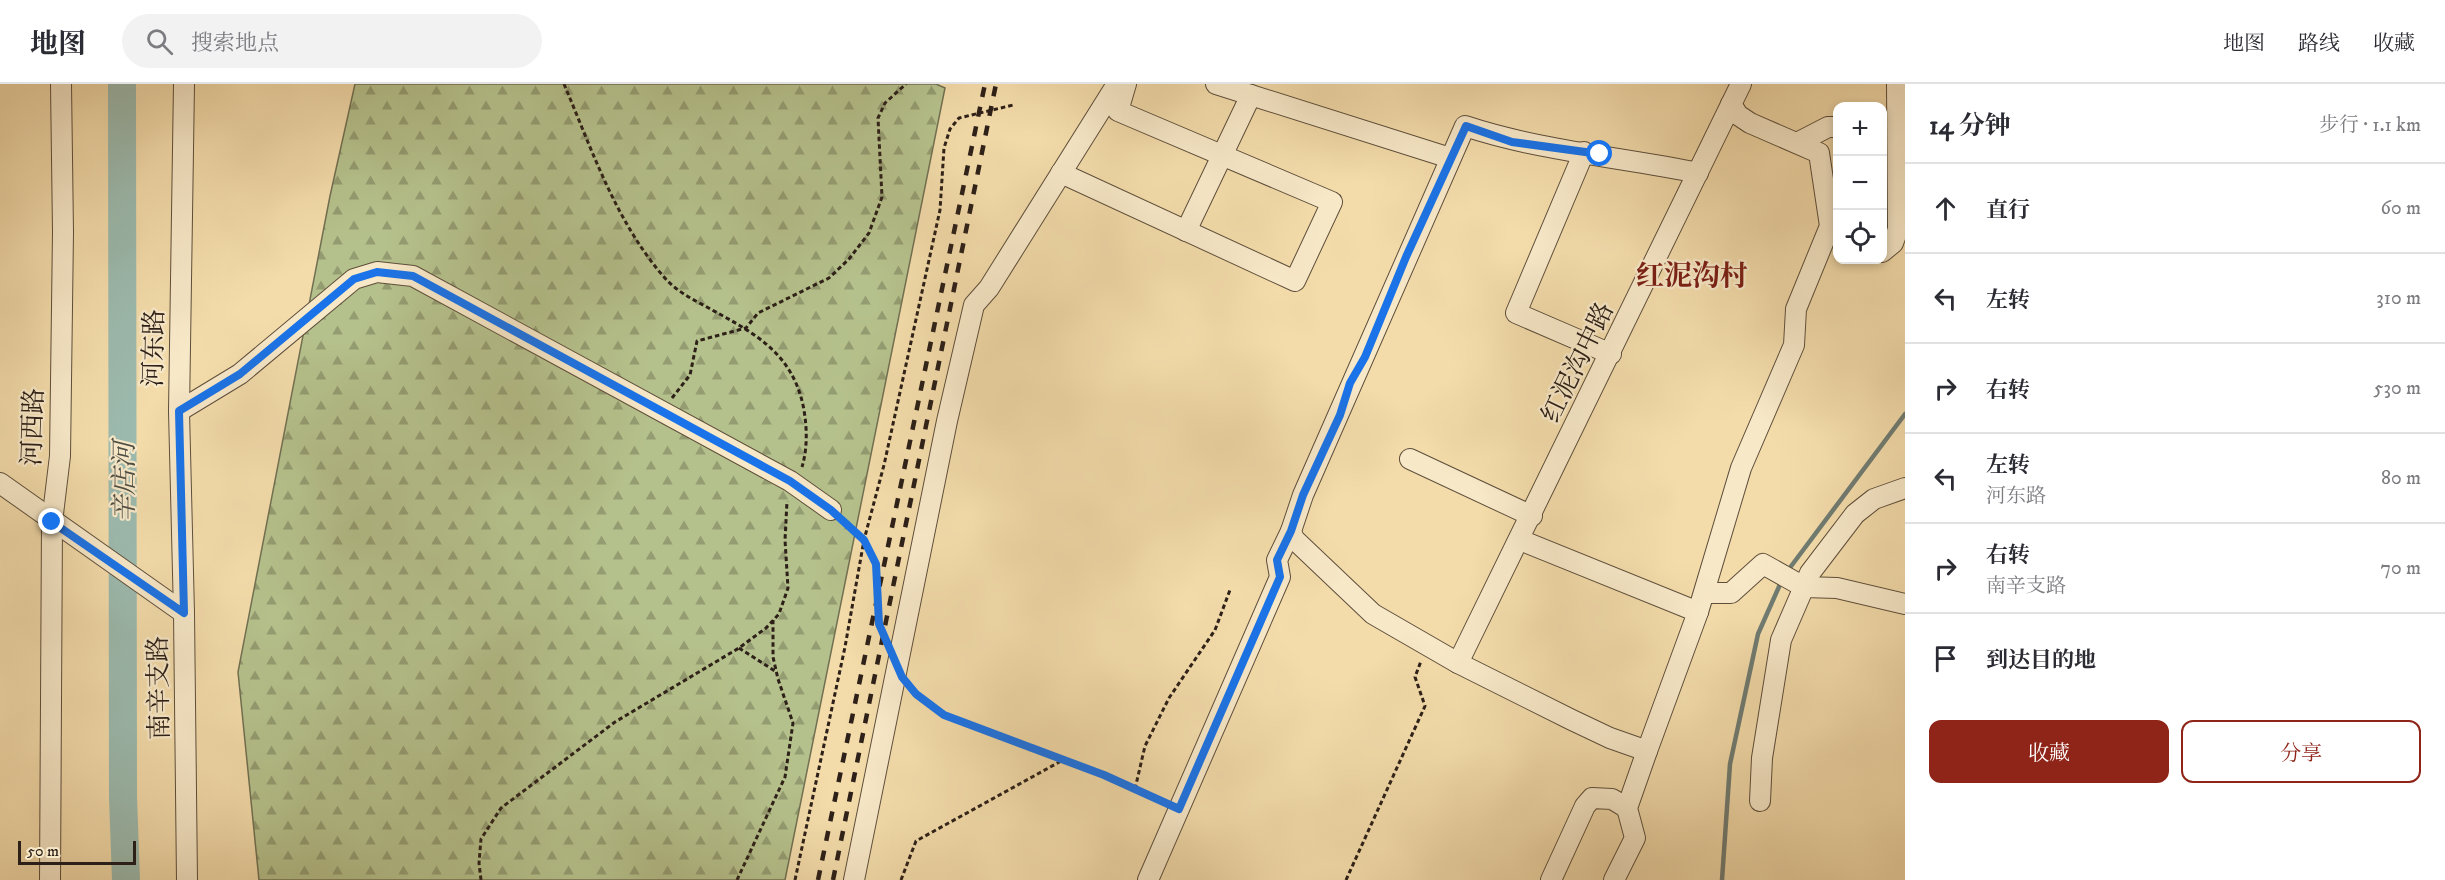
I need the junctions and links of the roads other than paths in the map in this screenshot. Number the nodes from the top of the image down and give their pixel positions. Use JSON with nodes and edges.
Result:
{"nodes":[{"id":1,"x":61,"y":84,"type":"edge"},
{"id":2,"x":184,"y":84,"type":"edge"},
{"id":3,"x":1117,"y":84,"type":"edge"},
{"id":4,"x":1126,"y":84,"type":"edge"},
{"id":5,"x":1216,"y":84,"type":"edge"},
{"id":6,"x":1741,"y":84,"type":"edge"},
{"id":7,"x":1897,"y":84,"type":"edge"},
{"id":8,"x":1251,"y":95,"type":"junction"},
{"id":9,"x":1731,"y":104,"type":"junction"},
{"id":10,"x":1895,"y":126,"type":"edge"},
{"id":11,"x":1833,"y":127,"type":"edge"},
{"id":12,"x":1797,"y":143,"type":"junction"},
{"id":13,"x":1584,"y":152,"type":"junction"},
{"id":14,"x":1222,"y":155,"type":"junction"},
{"id":15,"x":1450,"y":158,"type":"junction"},
{"id":16,"x":1698,"y":172,"type":"junction"},
{"id":17,"x":1061,"y":173,"type":"junction"},
{"id":18,"x":1833,"y":225,"type":"edge"},
{"id":19,"x":1186,"y":231,"type":"junction"},
{"id":20,"x":1833,"y":232,"type":"edge"},
{"id":21,"x":1887,"y":248,"type":"edge"},
{"id":22,"x":1611,"y":354,"type":"junction"},
{"id":23,"x":179,"y":411,"type":"junction"},
{"id":24,"x":1410,"y":459,"type":"dead end"},
{"id":25,"x":0,"y":483,"type":"edge"},
{"id":26,"x":1905,"y":488,"type":"edge"},
{"id":27,"x":831,"y":510,"type":"road end"},
{"id":28,"x":1532,"y":516,"type":"junction"},
{"id":29,"x":52,"y":522,"type":"junction"},
{"id":30,"x":1291,"y":531,"type":"junction"},
{"id":31,"x":1520,"y":540,"type":"junction"},
{"id":32,"x":1799,"y":584,"type":"junction"},
{"id":33,"x":1705,"y":592,"type":"junction"},
{"id":34,"x":1905,"y":604,"type":"edge"},
{"id":35,"x":1698,"y":612,"type":"junction"},
{"id":36,"x":184,"y":613,"type":"junction"},
{"id":37,"x":1458,"y":663,"type":"junction"},
{"id":38,"x":1647,"y":751,"type":"junction"},
{"id":39,"x":1760,"y":801,"type":"dead end"},
{"id":40,"x":1627,"y":808,"type":"junction"},
{"id":41,"x":50,"y":880,"type":"edge"},
{"id":42,"x":187,"y":880,"type":"edge"},
{"id":43,"x":854,"y":880,"type":"edge"},
{"id":44,"x":1148,"y":880,"type":"edge"},
{"id":45,"x":1551,"y":880,"type":"edge"},
{"id":46,"x":1614,"y":880,"type":"edge"}],
"edges":[{"from":1,"to":29,"type":"street","name":"河西路"},
{"from":2,"to":23,"type":"street","name":"河东路"},
{"from":3,"to":17,"type":"street"},
{"from":4,"to":14,"type":"street"},
{"from":5,"to":8,"type":"street"},
{"from":6,"to":9,"type":"street","name":"红泥沟中路"},
{"from":7,"to":10,"type":"street"},
{"from":8,"to":14,"type":"street"},
{"from":8,"to":15,"type":"street"},
{"from":9,"to":12,"type":"street"},
{"from":9,"to":16,"type":"street","name":"红泥沟中路"},
{"from":10,"to":21,"type":"street"},
{"from":11,"to":12,"type":"street"},
{"from":12,"to":18,"type":"street"},
{"from":13,"to":15,"type":"street"},
{"from":13,"to":16,"type":"street"},
{"from":13,"to":22,"type":"street"},
{"from":14,"to":19,"type":"street"},
{"from":14,"to":19,"type":"street"},
{"from":15,"to":30,"type":"street"},
{"from":16,"to":22,"type":"street","name":"红泥沟中路"},
{"from":17,"to":19,"type":"street"},
{"from":17,"to":43,"type":"street"},
{"from":20,"to":33,"type":"street"},
{"from":22,"to":28,"type":"street","name":"红泥沟中路"},
{"from":23,"to":27,"type":"street"},
{"from":23,"to":36,"type":"street","name":"河东路"},
{"from":24,"to":28,"type":"street"},
{"from":25,"to":29,"type":"street","name":"南辛支路"},
{"from":26,"to":32,"type":"street"},
{"from":28,"to":31,"type":"street","name":"红泥沟中路"},
{"from":29,"to":36,"type":"street","name":"南辛支路"},
{"from":29,"to":41,"type":"street","name":"河西路"},
{"from":30,"to":37,"type":"street"},
{"from":30,"to":44,"type":"street"},
{"from":31,"to":35,"type":"street"},
{"from":31,"to":37,"type":"street","name":"红泥沟中路"},
{"from":32,"to":33,"type":"street"},
{"from":32,"to":34,"type":"street"},
{"from":32,"to":39,"type":"street"},
{"from":33,"to":35,"type":"street"},
{"from":35,"to":38,"type":"street"},
{"from":36,"to":42,"type":"street","name":"南辛支路"},
{"from":37,"to":38,"type":"street"},
{"from":38,"to":40,"type":"street"},
{"from":40,"to":45,"type":"street"},
{"from":40,"to":46,"type":"street"}]}
